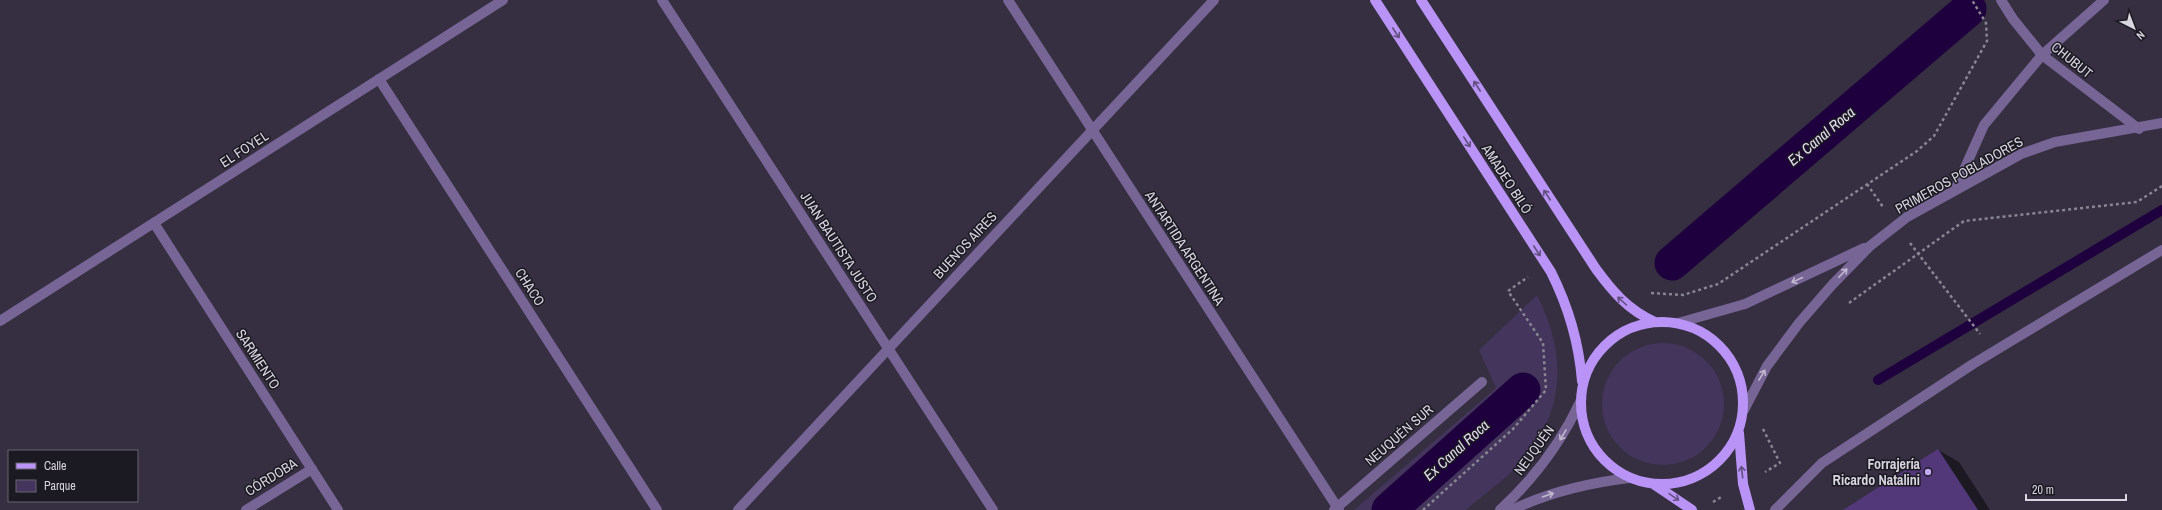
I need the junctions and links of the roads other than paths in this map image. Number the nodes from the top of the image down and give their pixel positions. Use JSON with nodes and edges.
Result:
{"nodes":[{"id":1,"x":503,"y":0,"type":"edge"},
{"id":2,"x":662,"y":0,"type":"edge"},
{"id":3,"x":1008,"y":0,"type":"edge"},
{"id":4,"x":1214,"y":0,"type":"edge"},
{"id":5,"x":1375,"y":0,"type":"edge"},
{"id":6,"x":1421,"y":0,"type":"edge"},
{"id":7,"x":2001,"y":0,"type":"edge"},
{"id":8,"x":2104,"y":0,"type":"edge"},
{"id":9,"x":2042,"y":55,"type":"junction"},
{"id":10,"x":379,"y":79,"type":"junction"},
{"id":11,"x":2162,"y":123,"type":"edge"},
{"id":12,"x":2139,"y":129,"type":"junction"},
{"id":13,"x":1092,"y":131,"type":"junction"},
{"id":14,"x":1955,"y":190,"type":"junction"},
{"id":15,"x":154,"y":223,"type":"junction"},
{"id":16,"x":1870,"y":246,"type":"junction"},
{"id":17,"x":2162,"y":250,"type":"edge"},
{"id":18,"x":0,"y":321,"type":"edge"},
{"id":19,"x":1655,"y":322,"type":"junction"},
{"id":20,"x":1678,"y":323,"type":"junction"},
{"id":21,"x":888,"y":348,"type":"junction"},
{"id":22,"x":1482,"y":382,"type":"dead end"},
{"id":23,"x":1583,"y":387,"type":"junction"},
{"id":24,"x":1581,"y":400,"type":"junction"},
{"id":25,"x":1744,"y":410,"type":"junction"},
{"id":26,"x":1739,"y":433,"type":"junction"},
{"id":27,"x":312,"y":469,"type":"junction"},
{"id":28,"x":1629,"y":478,"type":"junction"},
{"id":29,"x":1655,"y":485,"type":"junction"},
{"id":30,"x":1337,"y":509,"type":"edge"},
{"id":31,"x":246,"y":510,"type":"edge"},
{"id":32,"x":338,"y":510,"type":"edge"},
{"id":33,"x":657,"y":510,"type":"edge"},
{"id":34,"x":738,"y":510,"type":"edge"},
{"id":35,"x":993,"y":510,"type":"edge"},
{"id":36,"x":1500,"y":510,"type":"edge"},
{"id":37,"x":1512,"y":510,"type":"edge"},
{"id":38,"x":1692,"y":510,"type":"edge"},
{"id":39,"x":1750,"y":510,"type":"edge"},
{"id":40,"x":1776,"y":510,"type":"edge"}],
"edges":[{"from":1,"to":10,"type":"street","name":"EL FOYEL"},
{"from":2,"to":21,"type":"street","name":"JUAN BAUTISTA JUSTO"},
{"from":3,"to":13,"type":"street","name":"ANTARTIDA ARGENTINA"},
{"from":4,"to":13,"type":"street","name":"BUENOS AIRES"},
{"from":5,"to":23,"type":"main road","name":"AMADEO BILÓ","one_way":true},
{"from":19,"to":6,"type":"main road","name":"AMADEO BILÓ","one_way":true},
{"from":7,"to":9,"type":"street","name":"CHUBUT"},
{"from":8,"to":9,"type":"street"},
{"from":9,"to":12,"type":"street","name":"CHUBUT"},
{"from":9,"to":14,"type":"street"},
{"from":10,"to":15,"type":"street","name":"EL FOYEL"},
{"from":10,"to":33,"type":"street","name":"CHACO"},
{"from":11,"to":12,"type":"street","name":"PRIMEROS POBLADORES"},
{"from":12,"to":14,"type":"street","name":"PRIMEROS POBLADORES"},
{"from":13,"to":21,"type":"street","name":"BUENOS AIRES"},
{"from":13,"to":30,"type":"street","name":"ANTARTIDA ARGENTINA"},
{"from":14,"to":16,"type":"street","name":"PRIMEROS POBLADORES"},
{"from":15,"to":18,"type":"street","name":"EL FOYEL"},
{"from":15,"to":27,"type":"street","name":"SARMIENTO"},
{"from":16,"to":20,"type":"street","name":"PRIMEROS POBLADORES","one_way":true},
{"from":25,"to":16,"type":"street","name":"PRIMEROS POBLADORES","one_way":true},
{"from":17,"to":40,"type":"street"},
{"from":19,"to":20,"type":"main road"},
{"from":19,"to":23,"type":"main road"},
{"from":20,"to":25,"type":"main road"},
{"from":21,"to":34,"type":"street","name":"BUENOS AIRES"},
{"from":21,"to":35,"type":"street","name":"JUAN BAUTISTA JUSTO"},
{"from":22,"to":30,"type":"street","name":"NEUQUÉN SUR"},
{"from":23,"to":24,"type":"main road"},
{"from":24,"to":28,"type":"main road"},
{"from":24,"to":36,"type":"street","name":"NEUQUÉN","one_way":true},
{"from":25,"to":26,"type":"main road"},
{"from":26,"to":29,"type":"main road"},
{"from":39,"to":26,"type":"main road","one_way":true},
{"from":27,"to":31,"type":"street","name":"CÓRDOBA"},
{"from":27,"to":32,"type":"street","name":"SARMIENTO"},
{"from":28,"to":29,"type":"main road"},
{"from":37,"to":28,"type":"street","one_way":true},
{"from":29,"to":38,"type":"main road","one_way":true}]}
